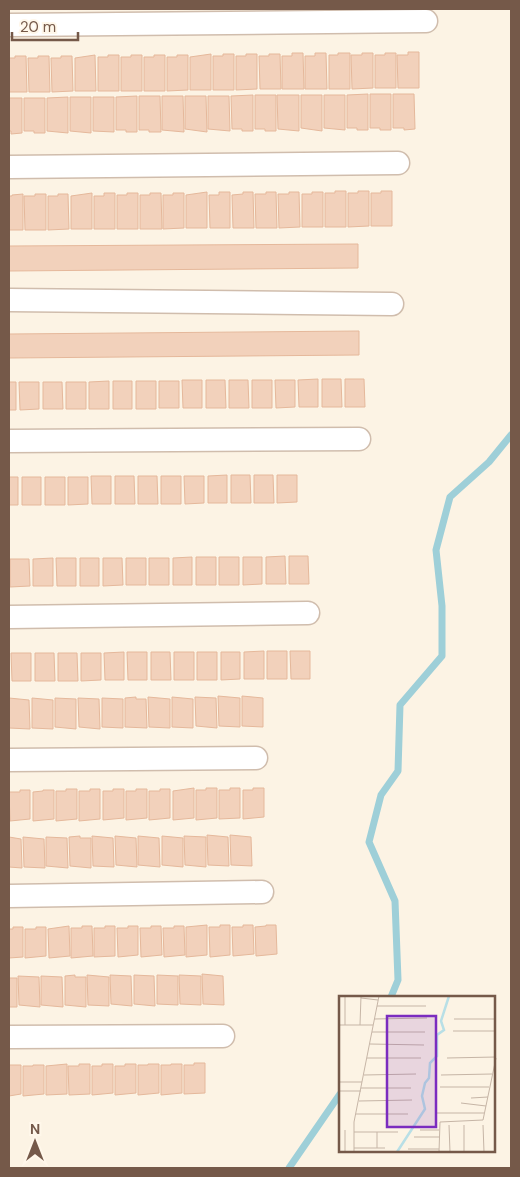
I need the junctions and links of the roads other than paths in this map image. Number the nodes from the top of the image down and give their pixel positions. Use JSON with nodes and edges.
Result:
{"nodes":[{"id":1,"x":426,"y":21,"type":"dead end"},
{"id":2,"x":9,"y":25,"type":"edge"},
{"id":3,"x":398,"y":162,"type":"dead end"},
{"id":4,"x":9,"y":167,"type":"edge"},
{"id":5,"x":9,"y":300,"type":"edge"},
{"id":6,"x":392,"y":304,"type":"dead end"},
{"id":7,"x":359,"y":439,"type":"dead end"},
{"id":8,"x":9,"y":441,"type":"edge"},
{"id":9,"x":308,"y":613,"type":"dead end"},
{"id":10,"x":9,"y":617,"type":"edge"},
{"id":11,"x":256,"y":758,"type":"dead end"},
{"id":12,"x":9,"y":760,"type":"edge"},
{"id":13,"x":262,"y":892,"type":"dead end"},
{"id":14,"x":9,"y":896,"type":"edge"},
{"id":15,"x":223,"y":1036,"type":"dead end"},
{"id":16,"x":9,"y":1037,"type":"edge"}],
"edges":[{"from":1,"to":2,"type":"street"},
{"from":3,"to":4,"type":"street"},
{"from":5,"to":6,"type":"street"},
{"from":7,"to":8,"type":"street"},
{"from":9,"to":10,"type":"street"},
{"from":11,"to":12,"type":"street"},
{"from":13,"to":14,"type":"street"},
{"from":15,"to":16,"type":"street"}]}
